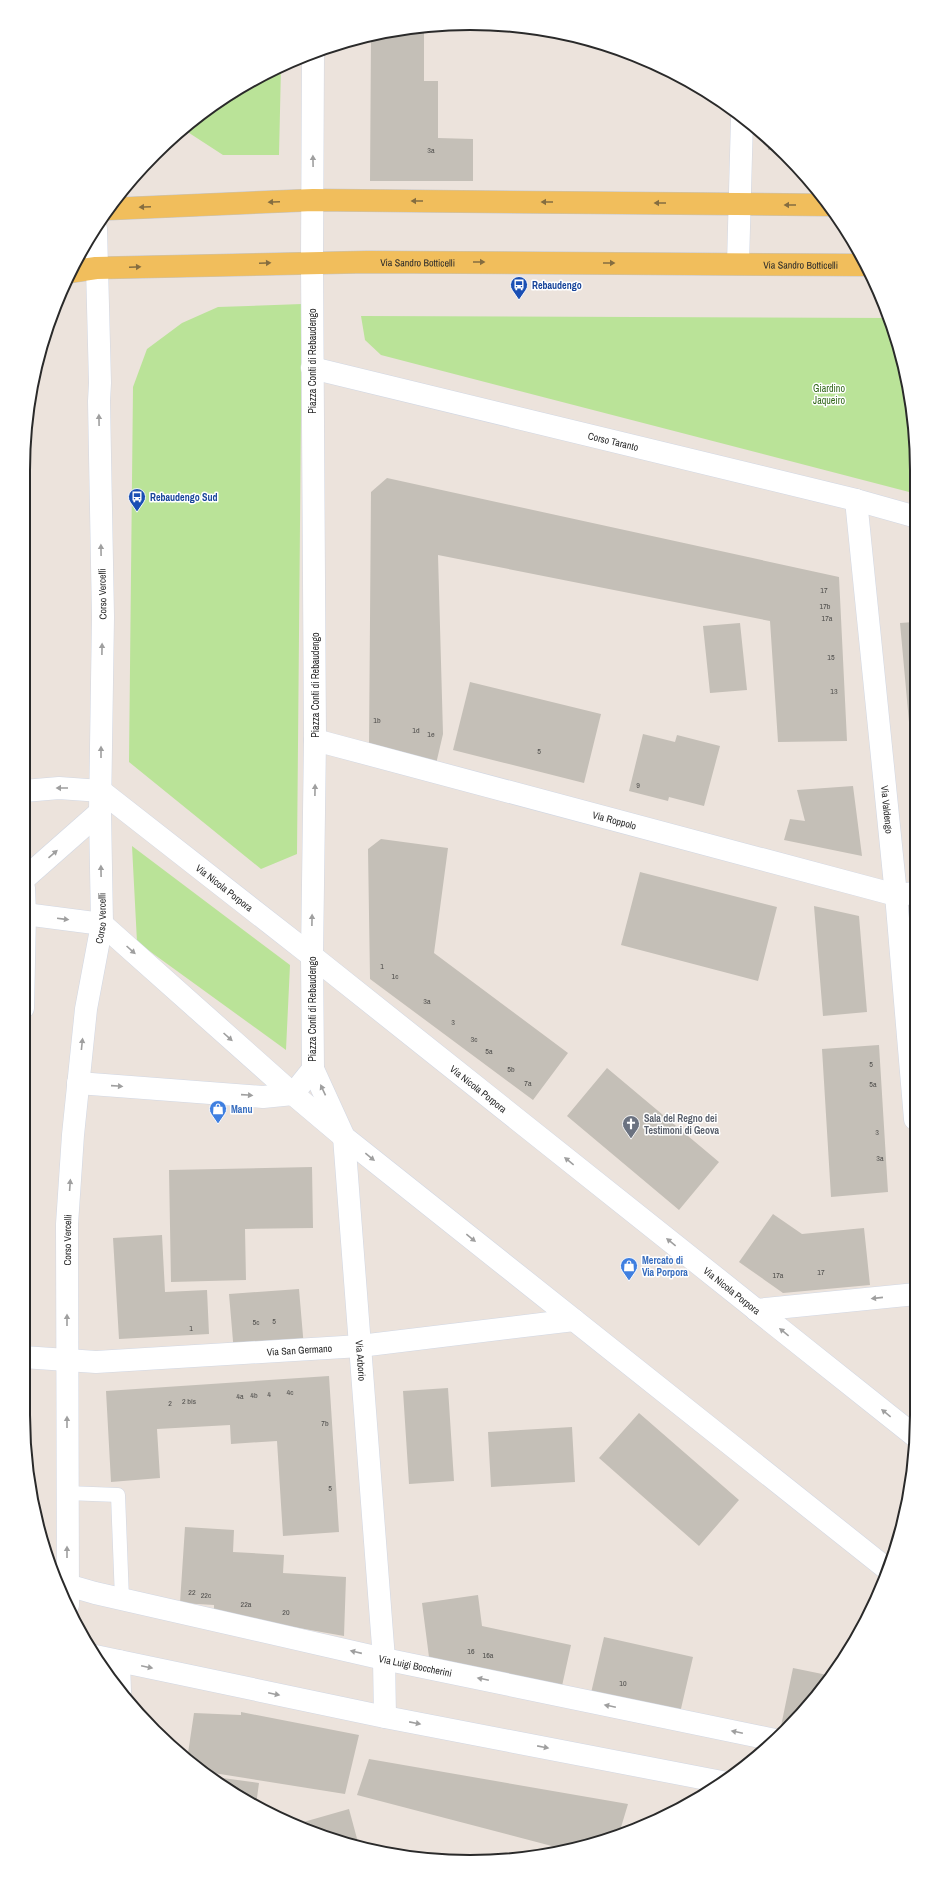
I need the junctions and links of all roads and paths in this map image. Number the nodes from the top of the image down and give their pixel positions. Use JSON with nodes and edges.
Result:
{"nodes":[{"id":1,"x":313,"y":59,"type":"edge"},
{"id":2,"x":742,"y":124,"type":"edge"},
{"id":3,"x":313,"y":200,"type":"junction"},
{"id":4,"x":739,"y":204,"type":"junction"},
{"id":5,"x":821,"y":205,"type":"edge"},
{"id":6,"x":116,"y":209,"type":"edge"},
{"id":7,"x":96,"y":239,"type":"edge"},
{"id":8,"x":312,"y":262,"type":"junction"},
{"id":9,"x":738,"y":264,"type":"junction"},
{"id":10,"x":859,"y":265,"type":"edge"},
{"id":11,"x":96,"y":268,"type":"junction"},
{"id":12,"x":77,"y":271,"type":"edge"},
{"id":13,"x":312,"y":368,"type":"junction"},
{"id":14,"x":856,"y":500,"type":"junction"},
{"id":15,"x":910,"y":515,"type":"edge"},
{"id":16,"x":316,"y":740,"type":"junction"},
{"id":17,"x":30,"y":790,"type":"edge"},
{"id":18,"x":100,"y":802,"type":"junction"},
{"id":19,"x":30,"y":873,"type":"edge"},
{"id":20,"x":905,"y":894,"type":"edge"},
{"id":21,"x":30,"y":915,"type":"edge"},
{"id":22,"x":102,"y":924,"type":"junction"},
{"id":23,"x":312,"y":956,"type":"junction"},
{"id":24,"x":910,"y":1006,"type":"edge"},
{"id":25,"x":313,"y":1069,"type":"junction"},
{"id":26,"x":78,"y":1083,"type":"junction"},
{"id":27,"x":293,"y":1094,"type":"junction"},
{"id":28,"x":344,"y":1137,"type":"junction"},
{"id":29,"x":910,"y":1295,"type":"edge"},
{"id":30,"x":756,"y":1310,"type":"junction"},
{"id":31,"x":574,"y":1320,"type":"junction"},
{"id":32,"x":360,"y":1346,"type":"junction"},
{"id":33,"x":30,"y":1357,"type":"edge"},
{"id":34,"x":67,"y":1358,"type":"junction"},
{"id":35,"x":909,"y":1432,"type":"edge"},
{"id":36,"x":67,"y":1493,"type":"junction"},
{"id":37,"x":883,"y":1566,"type":"edge"},
{"id":38,"x":64,"y":1586,"type":"edge"},
{"id":39,"x":67,"y":1591,"type":"edge"},
{"id":40,"x":122,"y":1599,"type":"junction"},
{"id":41,"x":103,"y":1658,"type":"edge"},
{"id":42,"x":384,"y":1659,"type":"junction"},
{"id":43,"x":119,"y":1662,"type":"junction"},
{"id":44,"x":120,"y":1681,"type":"edge"},
{"id":45,"x":385,"y":1717,"type":"junction"},
{"id":46,"x":768,"y":1739,"type":"edge"},
{"id":47,"x":715,"y":1781,"type":"edge"}],
"edges":[{"from":3,"to":1,"type":"street","name":"Piazza Conti di Rebaudengo","one_way":true},
{"from":2,"to":4,"type":"street"},
{"from":4,"to":3,"type":"main road","one_way":true},
{"from":3,"to":6,"type":"main road","one_way":true},
{"from":3,"to":8,"type":"street","name":"Piazza Conti di Rebaudengo"},
{"from":5,"to":4,"type":"main road","one_way":true},
{"from":4,"to":9,"type":"street"},
{"from":7,"to":11,"type":"street","name":"Corso Vercelli"},
{"from":8,"to":9,"type":"main road","name":"Via Sandro Botticelli","one_way":true},
{"from":11,"to":8,"type":"main road","name":"Via Sandro Botticelli","one_way":true},
{"from":8,"to":13,"type":"street","name":"Piazza Conti di Rebaudengo"},
{"from":9,"to":10,"type":"main road","name":"Via Sandro Botticelli"},
{"from":11,"to":12,"type":"main road","name":"Via Sandro Botticelli"},
{"from":18,"to":11,"type":"street","name":"Corso Vercelli","one_way":true},
{"from":13,"to":14,"type":"street","name":"Corso Taranto"},
{"from":13,"to":16,"type":"street","name":"Piazza Conti di Rebaudengo"},
{"from":14,"to":15,"type":"street","name":"Corso Taranto"},
{"from":14,"to":20,"type":"street","name":"Via Valdengo"},
{"from":16,"to":20,"type":"street","name":"Via Roppolo"},
{"from":23,"to":16,"type":"street","name":"Piazza Conti di Rebaudengo","one_way":true},
{"from":18,"to":17,"type":"street","one_way":true},
{"from":19,"to":18,"type":"street","one_way":true},
{"from":22,"to":18,"type":"street","name":"Corso Vercelli","one_way":true},
{"from":18,"to":23,"type":"street","name":"Via Nicola Porpora"},
{"from":20,"to":24,"type":"street","name":"Via Valdengo"},
{"from":21,"to":22,"type":"street","one_way":true},
{"from":26,"to":22,"type":"street","name":"Corso Vercelli","one_way":true},
{"from":22,"to":27,"type":"street","one_way":true},
{"from":23,"to":25,"type":"street","name":"Piazza Conti di Rebaudengo"},
{"from":30,"to":23,"type":"street","name":"Via Nicola Porpora","one_way":true},
{"from":25,"to":27,"type":"street","name":"Piazza Conti di Rebaudengo"},
{"from":28,"to":25,"type":"street","name":"Via Arborio","one_way":true},
{"from":26,"to":27,"type":"street","one_way":true},
{"from":34,"to":26,"type":"street","name":"Corso Vercelli","one_way":true},
{"from":27,"to":28,"type":"street"},
{"from":28,"to":31,"type":"street","one_way":true},
{"from":28,"to":32,"type":"street","name":"Via Arborio"},
{"from":29,"to":30,"type":"street","one_way":true},
{"from":35,"to":30,"type":"street","name":"Via Nicola Porpora","one_way":true},
{"from":31,"to":32,"type":"street","name":"Via San Germano"},
{"from":31,"to":37,"type":"street"},
{"from":32,"to":34,"type":"street","name":"Via San Germano"},
{"from":32,"to":42,"type":"street","name":"Via Arborio"},
{"from":33,"to":34,"type":"street","name":"Via San Germano"},
{"from":36,"to":34,"type":"street","name":"Corso Vercelli","one_way":true},
{"from":38,"to":36,"type":"street","name":"Corso Vercelli","one_way":true},
{"from":36,"to":40,"type":"lane"},
{"from":39,"to":40,"type":"street","name":"Via Luigi Boccherini"},
{"from":42,"to":40,"type":"street","name":"Via Luigi Boccherini","one_way":true},
{"from":41,"to":43,"type":"street"},
{"from":42,"to":45,"type":"street","name":"Via Arborio"},
{"from":46,"to":42,"type":"street","name":"Via Luigi Boccherini","one_way":true},
{"from":43,"to":44,"type":"street"},
{"from":43,"to":45,"type":"street","one_way":true},
{"from":45,"to":47,"type":"street","one_way":true}]}
